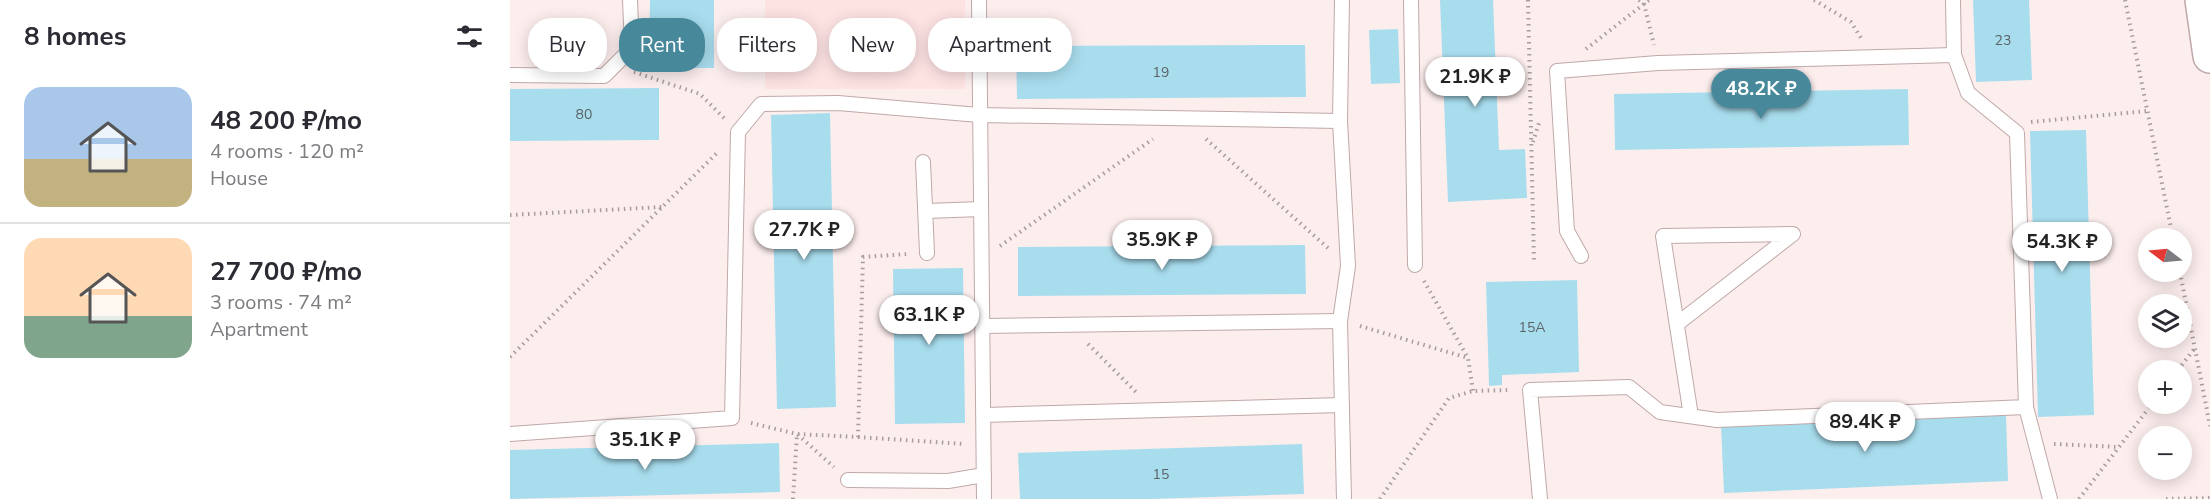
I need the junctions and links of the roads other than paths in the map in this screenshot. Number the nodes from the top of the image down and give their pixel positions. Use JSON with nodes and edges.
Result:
{"nodes":[{"id":1,"x":630,"y":0,"type":"edge"},
{"id":2,"x":979,"y":0,"type":"edge"},
{"id":3,"x":1342,"y":0,"type":"edge"},
{"id":4,"x":1411,"y":0,"type":"edge"},
{"id":5,"x":1953,"y":0,"type":"edge"},
{"id":6,"x":2202,"y":0,"type":"edge"},
{"id":7,"x":1954,"y":55,"type":"junction"},
{"id":8,"x":2210,"y":56,"type":"edge"},
{"id":9,"x":510,"y":75,"type":"edge"},
{"id":10,"x":979,"y":115,"type":"junction"},
{"id":11,"x":1340,"y":121,"type":"junction"},
{"id":12,"x":923,"y":162,"type":"dead end"},
{"id":13,"x":981,"y":209,"type":"junction"},
{"id":14,"x":926,"y":211,"type":"junction"},
{"id":15,"x":927,"y":253,"type":"road end"},
{"id":16,"x":1581,"y":256,"type":"dead end"},
{"id":17,"x":1415,"y":265,"type":"road end"},
{"id":18,"x":1340,"y":321,"type":"junction"},
{"id":19,"x":1677,"y":324,"type":"junction"},
{"id":20,"x":984,"y":326,"type":"junction"},
{"id":21,"x":1342,"y":405,"type":"junction"},
{"id":22,"x":2026,"y":407,"type":"junction"},
{"id":23,"x":984,"y":415,"type":"junction"},
{"id":24,"x":1691,"y":416,"type":"junction"},
{"id":25,"x":510,"y":434,"type":"edge"},
{"id":26,"x":984,"y":475,"type":"junction"},
{"id":27,"x":848,"y":480,"type":"road end"},
{"id":28,"x":984,"y":499,"type":"edge"},
{"id":29,"x":1344,"y":499,"type":"edge"},
{"id":30,"x":1540,"y":499,"type":"edge"},
{"id":31,"x":2050,"y":499,"type":"edge"}],
"edges":[{"from":1,"to":9,"type":"lane"},
{"from":2,"to":10,"type":"lane"},
{"from":3,"to":11,"type":"lane"},
{"from":4,"to":17,"type":"lane"},
{"from":5,"to":7,"type":"lane"},
{"from":6,"to":8,"type":"street"},
{"from":7,"to":16,"type":"lane"},
{"from":7,"to":22,"type":"lane"},
{"from":10,"to":11,"type":"lane"},
{"from":10,"to":13,"type":"lane"},
{"from":10,"to":25,"type":"lane"},
{"from":11,"to":18,"type":"lane"},
{"from":12,"to":14,"type":"lane"},
{"from":13,"to":14,"type":"lane"},
{"from":13,"to":20,"type":"lane"},
{"from":14,"to":15,"type":"lane"},
{"from":18,"to":20,"type":"lane"},
{"from":18,"to":21,"type":"lane"},
{"from":19,"to":19,"type":"lane"},
{"from":19,"to":24,"type":"lane"},
{"from":20,"to":23,"type":"lane"},
{"from":21,"to":23,"type":"lane"},
{"from":21,"to":29,"type":"lane"},
{"from":22,"to":24,"type":"lane"},
{"from":22,"to":31,"type":"lane"},
{"from":23,"to":26,"type":"lane"},
{"from":24,"to":30,"type":"lane"},
{"from":26,"to":27,"type":"lane"},
{"from":26,"to":28,"type":"lane"}]}
